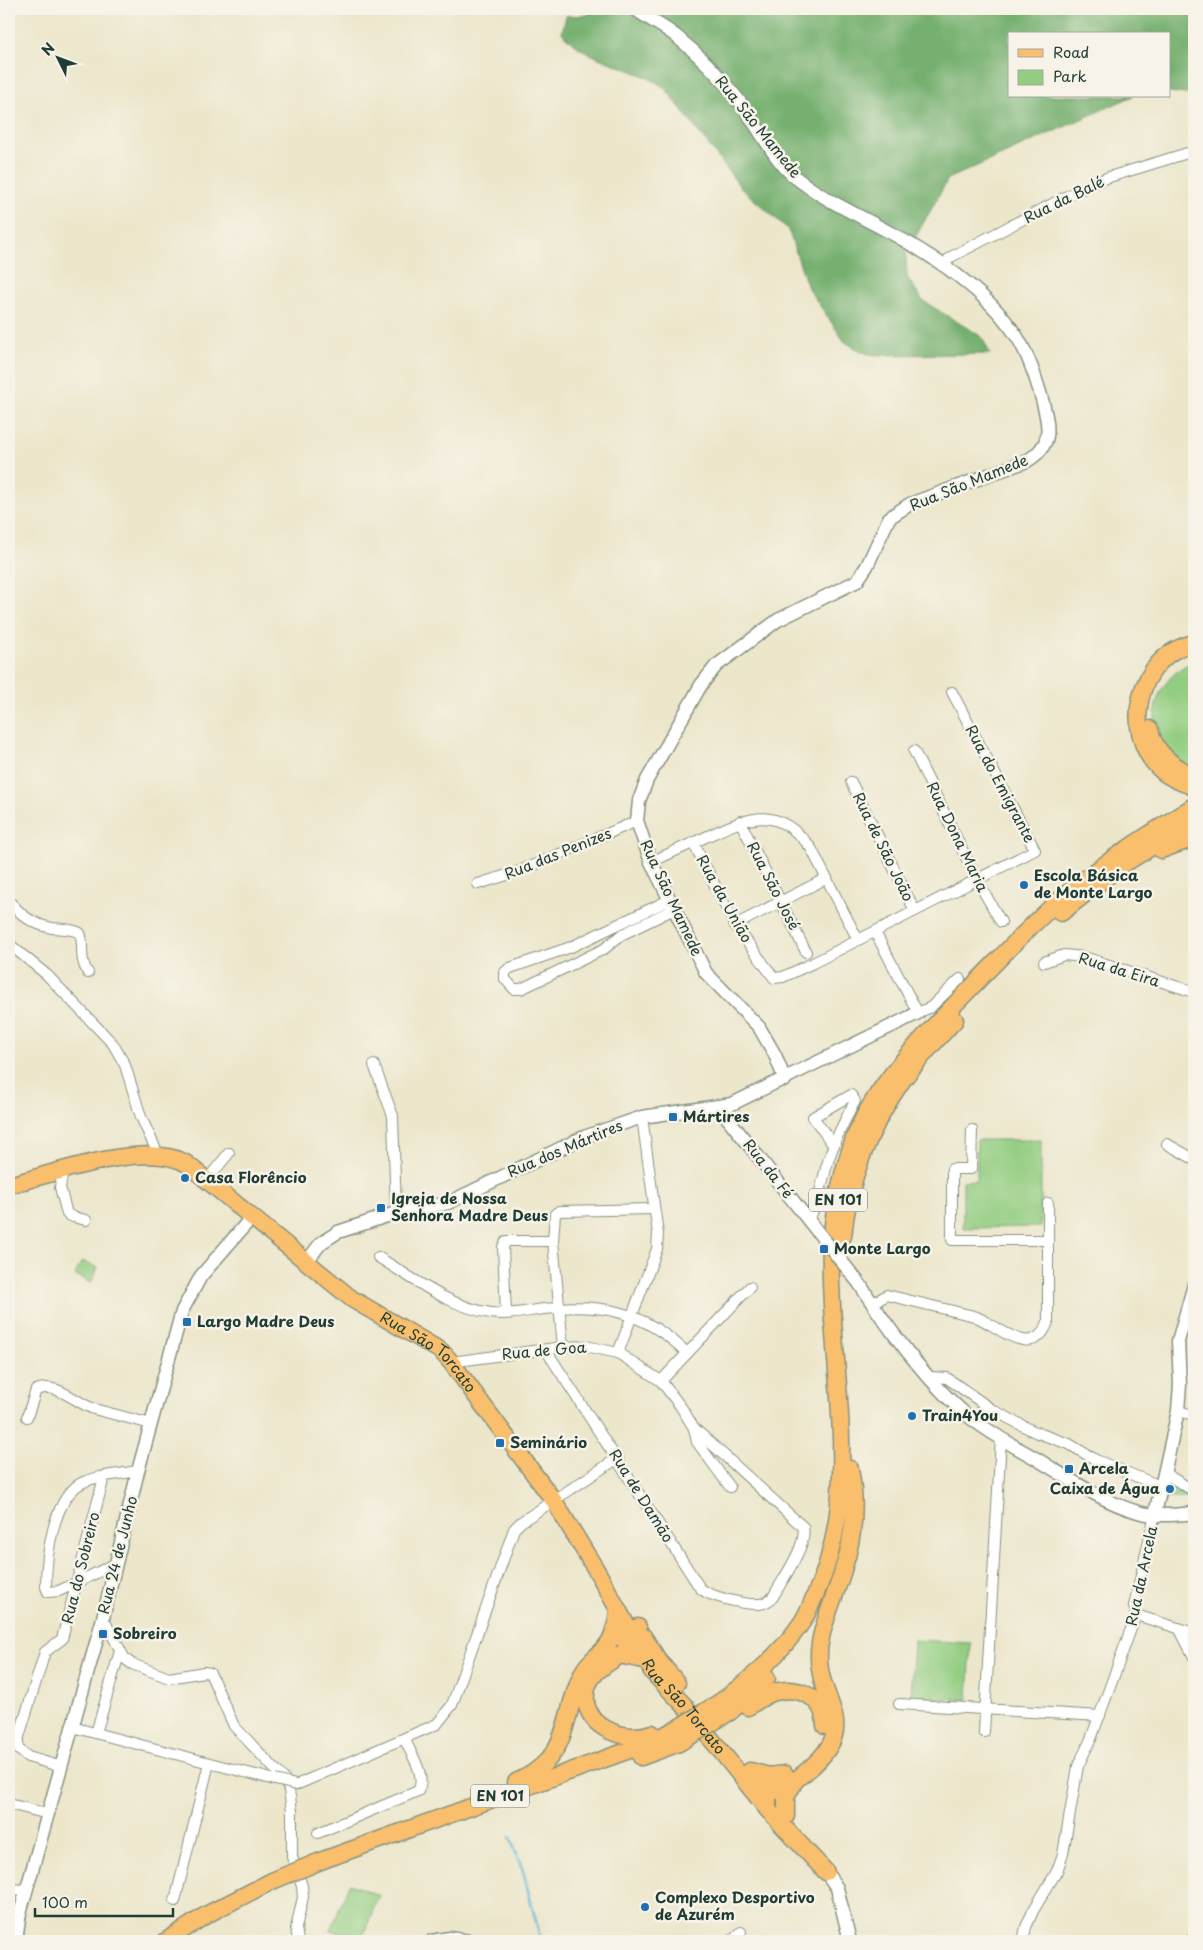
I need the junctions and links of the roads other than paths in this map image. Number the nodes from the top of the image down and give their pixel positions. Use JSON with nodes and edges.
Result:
{"nodes":[{"id":1,"x":635,"y":9,"type":"edge"},
{"id":2,"x":1194,"y":151,"type":"edge"},
{"id":3,"x":942,"y":266,"type":"junction"},
{"id":4,"x":1194,"y":643,"type":"edge"},
{"id":5,"x":1194,"y":654,"type":"edge"},
{"id":6,"x":952,"y":692,"type":"dead end"},
{"id":7,"x":914,"y":751,"type":"dead end"},
{"id":8,"x":1194,"y":775,"type":"edge"},
{"id":9,"x":852,"y":782,"type":"dead end"},
{"id":10,"x":1194,"y":787,"type":"edge"},
{"id":11,"x":1194,"y":806,"type":"edge"},
{"id":12,"x":637,"y":821,"type":"junction"},
{"id":13,"x":740,"y":821,"type":"junction"},
{"id":14,"x":1194,"y":821,"type":"edge"},
{"id":15,"x":1194,"y":838,"type":"edge"},
{"id":16,"x":693,"y":842,"type":"junction"},
{"id":17,"x":651,"y":862,"type":"junction"},
{"id":18,"x":1119,"y":868,"type":"junction"},
{"id":19,"x":826,"y":878,"type":"junction"},
{"id":20,"x":977,"y":880,"type":"junction"},
{"id":21,"x":478,"y":884,"type":"dead end"},
{"id":22,"x":9,"y":901,"type":"edge"},
{"id":23,"x":780,"y":902,"type":"junction"},
{"id":24,"x":672,"y":904,"type":"junction"},
{"id":25,"x":915,"y":911,"type":"junction"},
{"id":26,"x":1001,"y":922,"type":"dead end"},
{"id":27,"x":735,"y":925,"type":"junction"},
{"id":28,"x":875,"y":932,"type":"junction"},
{"id":29,"x":858,"y":940,"type":"junction"},
{"id":30,"x":9,"y":944,"type":"edge"},
{"id":31,"x":806,"y":952,"type":"dead end"},
{"id":32,"x":1044,"y":962,"type":"dead end"},
{"id":33,"x":88,"y":973,"type":"dead end"},
{"id":34,"x":774,"y":978,"type":"joint"},
{"id":35,"x":960,"y":979,"type":"dead end"},
{"id":36,"x":1194,"y":992,"type":"edge"},
{"id":37,"x":918,"y":1013,"type":"junction"},
{"id":38,"x":374,"y":1065,"type":"dead end"},
{"id":39,"x":785,"y":1080,"type":"junction"},
{"id":40,"x":718,"y":1106,"type":"junction"},
{"id":41,"x":642,"y":1117,"type":"junction"},
{"id":42,"x":972,"y":1130,"type":"dead end"},
{"id":43,"x":1167,"y":1144,"type":"dead end"},
{"id":44,"x":834,"y":1146,"type":"junction"},
{"id":45,"x":229,"y":1153,"type":"dead end"},
{"id":46,"x":158,"y":1154,"type":"junction"},
{"id":47,"x":1194,"y":1159,"type":"edge"},
{"id":48,"x":64,"y":1171,"type":"junction"},
{"id":49,"x":207,"y":1180,"type":"junction"},
{"id":50,"x":9,"y":1185,"type":"edge"},
{"id":51,"x":1048,"y":1203,"type":"dead end"},
{"id":52,"x":654,"y":1209,"type":"junction"},
{"id":53,"x":396,"y":1213,"type":"junction"},
{"id":54,"x":252,"y":1217,"type":"junction"},
{"id":55,"x":86,"y":1220,"type":"dead end"},
{"id":56,"x":808,"y":1220,"type":"junction"},
{"id":57,"x":1047,"y":1240,"type":"junction"},
{"id":58,"x":553,"y":1241,"type":"junction"},
{"id":59,"x":378,"y":1257,"type":"dead end"},
{"id":60,"x":307,"y":1261,"type":"junction"},
{"id":61,"x":1194,"y":1285,"type":"edge"},
{"id":62,"x":750,"y":1287,"type":"dead end"},
{"id":63,"x":872,"y":1304,"type":"junction"},
{"id":64,"x":560,"y":1307,"type":"junction"},
{"id":65,"x":506,"y":1313,"type":"junction"},
{"id":66,"x":632,"y":1315,"type":"junction"},
{"id":67,"x":563,"y":1347,"type":"junction"},
{"id":68,"x":546,"y":1350,"type":"junction"},
{"id":69,"x":618,"y":1353,"type":"junction"},
{"id":70,"x":687,"y":1354,"type":"junction"},
{"id":71,"x":451,"y":1362,"type":"junction"},
{"id":72,"x":931,"y":1378,"type":"junction"},
{"id":73,"x":661,"y":1381,"type":"junction"},
{"id":74,"x":1178,"y":1412,"type":"junction"},
{"id":75,"x":1194,"y":1415,"type":"edge"},
{"id":76,"x":26,"y":1417,"type":"dead end"},
{"id":77,"x":152,"y":1424,"type":"junction"},
{"id":78,"x":694,"y":1428,"type":"junction"},
{"id":79,"x":1001,"y":1438,"type":"junction"},
{"id":80,"x":618,"y":1458,"type":"junction"},
{"id":81,"x":850,"y":1469,"type":"junction"},
{"id":82,"x":138,"y":1471,"type":"junction"},
{"id":83,"x":1164,"y":1473,"type":"junction"},
{"id":84,"x":104,"y":1477,"type":"junction"},
{"id":85,"x":1160,"y":1486,"type":"junction"},
{"id":86,"x":730,"y":1487,"type":"dead end"},
{"id":87,"x":1194,"y":1491,"type":"edge"},
{"id":88,"x":554,"y":1501,"type":"junction"},
{"id":89,"x":1194,"y":1513,"type":"edge"},
{"id":90,"x":1154,"y":1514,"type":"junction"},
{"id":91,"x":567,"y":1523,"type":"junction"},
{"id":92,"x":115,"y":1564,"type":"junction"},
{"id":93,"x":77,"y":1582,"type":"junction"},
{"id":94,"x":761,"y":1604,"type":"joint"},
{"id":95,"x":618,"y":1610,"type":"junction"},
{"id":96,"x":1136,"y":1615,"type":"junction"},
{"id":97,"x":103,"y":1618,"type":"junction"},
{"id":98,"x":1179,"y":1628,"type":"junction"},
{"id":99,"x":636,"y":1633,"type":"junction"},
{"id":100,"x":1194,"y":1633,"type":"edge"},
{"id":101,"x":120,"y":1651,"type":"junction"},
{"id":102,"x":612,"y":1651,"type":"junction"},
{"id":103,"x":647,"y":1654,"type":"junction"},
{"id":104,"x":1194,"y":1657,"type":"edge"},
{"id":105,"x":899,"y":1704,"type":"dead end"},
{"id":106,"x":725,"y":1707,"type":"junction"},
{"id":107,"x":986,"y":1709,"type":"junction"},
{"id":108,"x":1100,"y":1716,"type":"junction"},
{"id":109,"x":72,"y":1727,"type":"junction"},
{"id":110,"x":984,"y":1732,"type":"dead end"},
{"id":111,"x":96,"y":1733,"type":"junction"},
{"id":112,"x":677,"y":1736,"type":"junction"},
{"id":113,"x":405,"y":1740,"type":"junction"},
{"id":114,"x":209,"y":1763,"type":"junction"},
{"id":115,"x":62,"y":1767,"type":"junction"},
{"id":116,"x":749,"y":1777,"type":"junction"},
{"id":117,"x":790,"y":1777,"type":"junction"},
{"id":118,"x":768,"y":1793,"type":"junction"},
{"id":119,"x":498,"y":1796,"type":"junction"},
{"id":120,"x":9,"y":1804,"type":"edge"},
{"id":121,"x":768,"y":1810,"type":"junction"},
{"id":122,"x":48,"y":1814,"type":"junction"},
{"id":123,"x":786,"y":1816,"type":"junction"},
{"id":124,"x":318,"y":1833,"type":"dead end"},
{"id":125,"x":326,"y":1863,"type":"junction"},
{"id":126,"x":826,"y":1872,"type":"junction"},
{"id":127,"x":275,"y":1884,"type":"junction"},
{"id":128,"x":9,"y":1889,"type":"edge"},
{"id":129,"x":27,"y":1890,"type":"junction"},
{"id":130,"x":175,"y":1901,"type":"dead end"},
{"id":131,"x":741,"y":1932,"type":"dead end"},
{"id":132,"x":1194,"y":1938,"type":"edge"},
{"id":133,"x":16,"y":1941,"type":"edge"},
{"id":134,"x":166,"y":1941,"type":"edge"},
{"id":135,"x":182,"y":1941,"type":"edge"},
{"id":136,"x":298,"y":1941,"type":"edge"},
{"id":137,"x":432,"y":1941,"type":"edge"},
{"id":138,"x":469,"y":1941,"type":"edge"},
{"id":139,"x":732,"y":1941,"type":"edge"},
{"id":140,"x":850,"y":1941,"type":"edge"},
{"id":141,"x":1023,"y":1941,"type":"edge"},
{"id":142,"x":1189,"y":1941,"type":"edge"}],
"edges":[{"from":1,"to":3,"type":"street","name":"Rua São Mamede"},
{"from":2,"to":3,"type":"street","name":"Rua da Balé"},
{"from":3,"to":12,"type":"street","name":"Rua São Mamede"},
{"from":4,"to":10,"type":"main road"},
{"from":5,"to":8,"type":"main road"},
{"from":6,"to":20,"type":"street","name":"Rua do Emigrante"},
{"from":7,"to":20,"type":"street","name":"Rua Dona Maria"},
{"from":9,"to":25,"type":"street","name":"Rua de São João"},
{"from":11,"to":106,"type":"main road","number":"EN 101"},
{"from":12,"to":17,"type":"street","name":"Rua São Mamede"},
{"from":12,"to":21,"type":"street","name":"Rua das Penizes"},
{"from":13,"to":16,"type":"street"},
{"from":13,"to":19,"type":"street"},
{"from":13,"to":23,"type":"street","name":"Rua São José"},
{"from":14,"to":18,"type":"main road","number":"EN 101"},
{"from":15,"to":18,"type":"main road"},
{"from":16,"to":17,"type":"street"},
{"from":16,"to":27,"type":"street","name":"Rua da União"},
{"from":17,"to":24,"type":"street","name":"Rua São Mamede"},
{"from":18,"to":81,"type":"main road","number":"EN 101"},
{"from":19,"to":23,"type":"street"},
{"from":19,"to":29,"type":"street"},
{"from":20,"to":25,"type":"street","name":"Rua do Emigrante"},
{"from":20,"to":26,"type":"street","name":"Rua Dona Maria"},
{"from":22,"to":33,"type":"street"},
{"from":23,"to":27,"type":"street"},
{"from":23,"to":31,"type":"street","name":"Rua São José"},
{"from":24,"to":24,"type":"street"},
{"from":24,"to":39,"type":"street","name":"Rua São Mamede"},
{"from":25,"to":28,"type":"street","name":"Rua do Emigrante"},
{"from":27,"to":34,"type":"street","name":"Rua da União"},
{"from":28,"to":29,"type":"street","name":"Rua do Emigrante"},
{"from":28,"to":37,"type":"street"},
{"from":29,"to":34,"type":"street","name":"Rua do Emigrante"},
{"from":30,"to":46,"type":"street"},
{"from":32,"to":36,"type":"street","name":"Rua da Eira"},
{"from":35,"to":37,"type":"street","name":"Rua dos Mártires"},
{"from":37,"to":39,"type":"street","name":"Rua dos Mártires"},
{"from":38,"to":53,"type":"street"},
{"from":39,"to":40,"type":"street","name":"Rua dos Mártires"},
{"from":40,"to":41,"type":"street","name":"Rua dos Mártires"},
{"from":40,"to":56,"type":"street","name":"Rua da Fé"},
{"from":41,"to":52,"type":"street"},
{"from":41,"to":53,"type":"street","name":"Rua dos Mártires"},
{"from":42,"to":57,"type":"street"},
{"from":43,"to":47,"type":"street"},
{"from":44,"to":44,"type":"street"},
{"from":44,"to":56,"type":"street"},
{"from":45,"to":49,"type":"street"},
{"from":46,"to":48,"type":"main road"},
{"from":46,"to":49,"type":"main road","name":"Rua São Torcato"},
{"from":48,"to":50,"type":"main road"},
{"from":48,"to":55,"type":"street"},
{"from":49,"to":54,"type":"main road","name":"Rua São Torcato"},
{"from":51,"to":57,"type":"street"},
{"from":52,"to":58,"type":"street"},
{"from":52,"to":66,"type":"street"},
{"from":53,"to":60,"type":"street","name":"Rua dos Mártires"},
{"from":54,"to":60,"type":"main road","name":"Rua São Torcato"},
{"from":54,"to":77,"type":"street","name":"Rua 24 de Junho"},
{"from":56,"to":63,"type":"street","name":"Rua da Fé","bridge":true},
{"from":57,"to":63,"type":"street"},
{"from":58,"to":64,"type":"street"},
{"from":58,"to":65,"type":"street"},
{"from":59,"to":65,"type":"street"},
{"from":60,"to":71,"type":"main road","name":"Rua São Torcato"},
{"from":61,"to":74,"type":"street","name":"Rua da Arcela"},
{"from":62,"to":70,"type":"street"},
{"from":63,"to":72,"type":"street","name":"Rua da Fé"},
{"from":64,"to":65,"type":"street"},
{"from":64,"to":66,"type":"street"},
{"from":64,"to":67,"type":"street"},
{"from":66,"to":69,"type":"street"},
{"from":66,"to":70,"type":"street"},
{"from":67,"to":68,"type":"street","name":"Rua de Goa"},
{"from":67,"to":69,"type":"street","name":"Rua de Goa"},
{"from":68,"to":71,"type":"street","name":"Rua de Goa"},
{"from":68,"to":80,"type":"street","name":"Rua de Damão"},
{"from":69,"to":73,"type":"street","name":"Rua de Goa"},
{"from":70,"to":73,"type":"street"},
{"from":71,"to":88,"type":"main road","name":"Rua São Torcato"},
{"from":72,"to":79,"type":"street","name":"Rua da Fé"},
{"from":72,"to":85,"type":"street"},
{"from":73,"to":78,"type":"street","name":"Rua de Goa"},
{"from":74,"to":75,"type":"street"},
{"from":74,"to":83,"type":"street","name":"Rua da Arcela"},
{"from":76,"to":77,"type":"street"},
{"from":77,"to":82,"type":"street","name":"Rua 24 de Junho"},
{"from":78,"to":86,"type":"street","name":"Rua de Goa"},
{"from":78,"to":94,"type":"street","name":"Rua de Goa"},
{"from":79,"to":90,"type":"street","name":"Rua da Fé"},
{"from":79,"to":107,"type":"street"},
{"from":80,"to":88,"type":"street"},
{"from":80,"to":94,"type":"street","name":"Rua de Damão"},
{"from":81,"to":106,"type":"main road","number":"EN 101"},
{"from":81,"to":117,"type":"main road"},
{"from":82,"to":84,"type":"street"},
{"from":82,"to":92,"type":"street","name":"Rua 24 de Junho"},
{"from":83,"to":85,"type":"street","name":"Rua da Arcela"},
{"from":83,"to":87,"type":"street"},
{"from":84,"to":93,"type":"street","name":"Rua do Sobreiro"},
{"from":84,"to":93,"type":"street"},
{"from":85,"to":90,"type":"street","name":"Rua da Arcela"},
{"from":88,"to":91,"type":"main road","name":"Rua São Torcato"},
{"from":88,"to":113,"type":"street"},
{"from":89,"to":90,"type":"street","name":"Rua da Fé"},
{"from":90,"to":96,"type":"street","name":"Rua da Arcela"},
{"from":91,"to":95,"type":"main road","name":"Rua São Torcato"},
{"from":91,"to":99,"type":"main road","name":"Rua São Torcato"},
{"from":92,"to":93,"type":"street"},
{"from":92,"to":97,"type":"street","name":"Rua 24 de Junho"},
{"from":93,"to":115,"type":"street","name":"Rua do Sobreiro"},
{"from":95,"to":99,"type":"main road","name":"Rua São Torcato"},
{"from":95,"to":102,"type":"main road"},
{"from":96,"to":98,"type":"street"},
{"from":96,"to":108,"type":"street","name":"Rua da Arcela"},
{"from":97,"to":101,"type":"street"},
{"from":97,"to":109,"type":"street","name":"Rua 24 de Junho"},
{"from":98,"to":100,"type":"street"},
{"from":98,"to":104,"type":"street"},
{"from":99,"to":102,"type":"main road"},
{"from":99,"to":103,"type":"main road","name":"Rua São Torcato"},
{"from":101,"to":111,"type":"street"},
{"from":101,"to":136,"type":"street"},
{"from":102,"to":103,"type":"main road"},
{"from":102,"to":112,"type":"main road"},
{"from":102,"to":119,"type":"main road"},
{"from":103,"to":116,"type":"main road","name":"Rua São Torcato"},
{"from":105,"to":107,"type":"street"},
{"from":106,"to":112,"type":"main road","number":"EN 101","bridge":true},
{"from":106,"to":117,"type":"main road"},
{"from":107,"to":108,"type":"street"},
{"from":107,"to":110,"type":"street"},
{"from":108,"to":141,"type":"street","name":"Rua da Arcela"},
{"from":109,"to":111,"type":"street"},
{"from":109,"to":115,"type":"street","name":"Rua 24 de Junho"},
{"from":111,"to":114,"type":"street"},
{"from":112,"to":119,"type":"main road","number":"EN 101"},
{"from":112,"to":125,"type":"main road","number":"EN 101"},
{"from":113,"to":114,"type":"street","bridge":true},
{"from":113,"to":124,"type":"street"},
{"from":114,"to":130,"type":"street"},
{"from":115,"to":122,"type":"street","name":"Rua 24 de Junho"},
{"from":116,"to":117,"type":"main road"},
{"from":116,"to":118,"type":"main road"},
{"from":116,"to":121,"type":"main road","name":"Rua São Torcato"},
{"from":117,"to":118,"type":"main road"},
{"from":117,"to":123,"type":"main road"},
{"from":118,"to":121,"type":"main road"},
{"from":118,"to":123,"type":"main road","name":"Rua São Torcato"},
{"from":119,"to":125,"type":"main road","number":"EN 101"},
{"from":120,"to":122,"type":"street"},
{"from":121,"to":126,"type":"main road","name":"Rua São Torcato"},
{"from":122,"to":129,"type":"street","name":"Rua 24 de Junho"},
{"from":123,"to":126,"type":"main road","name":"Rua São Torcato"},
{"from":125,"to":127,"type":"main road","number":"EN 101","bridge":true},
{"from":126,"to":140,"type":"street","name":"Rua São Torcato"},
{"from":127,"to":134,"type":"main road","number":"EN 101"},
{"from":127,"to":135,"type":"main road","number":"EN 101"},
{"from":128,"to":129,"type":"street"},
{"from":129,"to":133,"type":"street","name":"Rua 24 de Junho"},
{"from":131,"to":139,"type":"street"},
{"from":132,"to":142,"type":"street"},
{"from":137,"to":138,"type":"street"}]}
